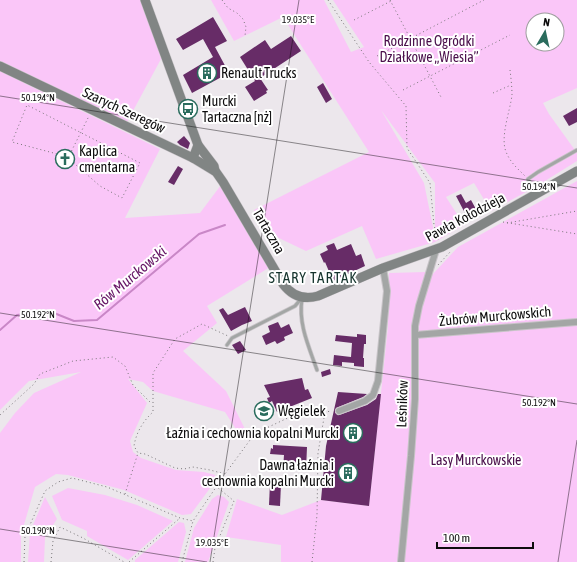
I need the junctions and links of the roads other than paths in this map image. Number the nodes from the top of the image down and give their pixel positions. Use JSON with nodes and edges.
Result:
{"nodes":[{"id":1,"x":145,"y":0,"type":"edge"},
{"id":2,"x":0,"y":66,"type":"edge"},
{"id":3,"x":198,"y":145,"type":"junction"},
{"id":4,"x":577,"y":150,"type":"edge"},
{"id":5,"x":193,"y":158,"type":"junction"},
{"id":6,"x":577,"y":171,"type":"edge"},
{"id":7,"x":216,"y":172,"type":"junction"},
{"id":8,"x":535,"y":195,"type":"junction"},
{"id":9,"x":439,"y":248,"type":"junction"},
{"id":10,"x":382,"y":268,"type":"junction"},
{"id":11,"x":302,"y":298,"type":"junction"},
{"id":12,"x":577,"y":322,"type":"edge"},
{"id":13,"x":415,"y":335,"type":"junction"},
{"id":14,"x":227,"y":345,"type":"dead end"},
{"id":15,"x":316,"y":370,"type":"dead end"},
{"id":16,"x":339,"y":411,"type":"road end"},
{"id":17,"x":401,"y":562,"type":"edge"}],
"edges":[{"from":1,"to":3,"type":"street","name":"Tartaczna"},
{"from":2,"to":5,"type":"street","name":"Szarych Szeregów"},
{"from":3,"to":5,"type":"street"},
{"from":3,"to":7,"type":"street","name":"Tartaczna"},
{"from":4,"to":8,"type":"lane"},
{"from":5,"to":7,"type":"street","name":"Tartaczna"},
{"from":6,"to":8,"type":"street","name":"Pawła Kołodzieja"},
{"from":7,"to":11,"type":"street","name":"Tartaczna"},
{"from":8,"to":9,"type":"street","name":"Pawła Kołodzieja"},
{"from":9,"to":10,"type":"street","name":"Pawła Kołodzieja"},
{"from":9,"to":13,"type":"street","name":"Leśników"},
{"from":10,"to":11,"type":"street","name":"Pawła Kołodzieja"},
{"from":10,"to":16,"type":"street"},
{"from":11,"to":14,"type":"lane"},
{"from":11,"to":15,"type":"lane"},
{"from":12,"to":13,"type":"street","name":"Żubrów Murckowskich"},
{"from":13,"to":17,"type":"street","name":"Leśników"}]}
